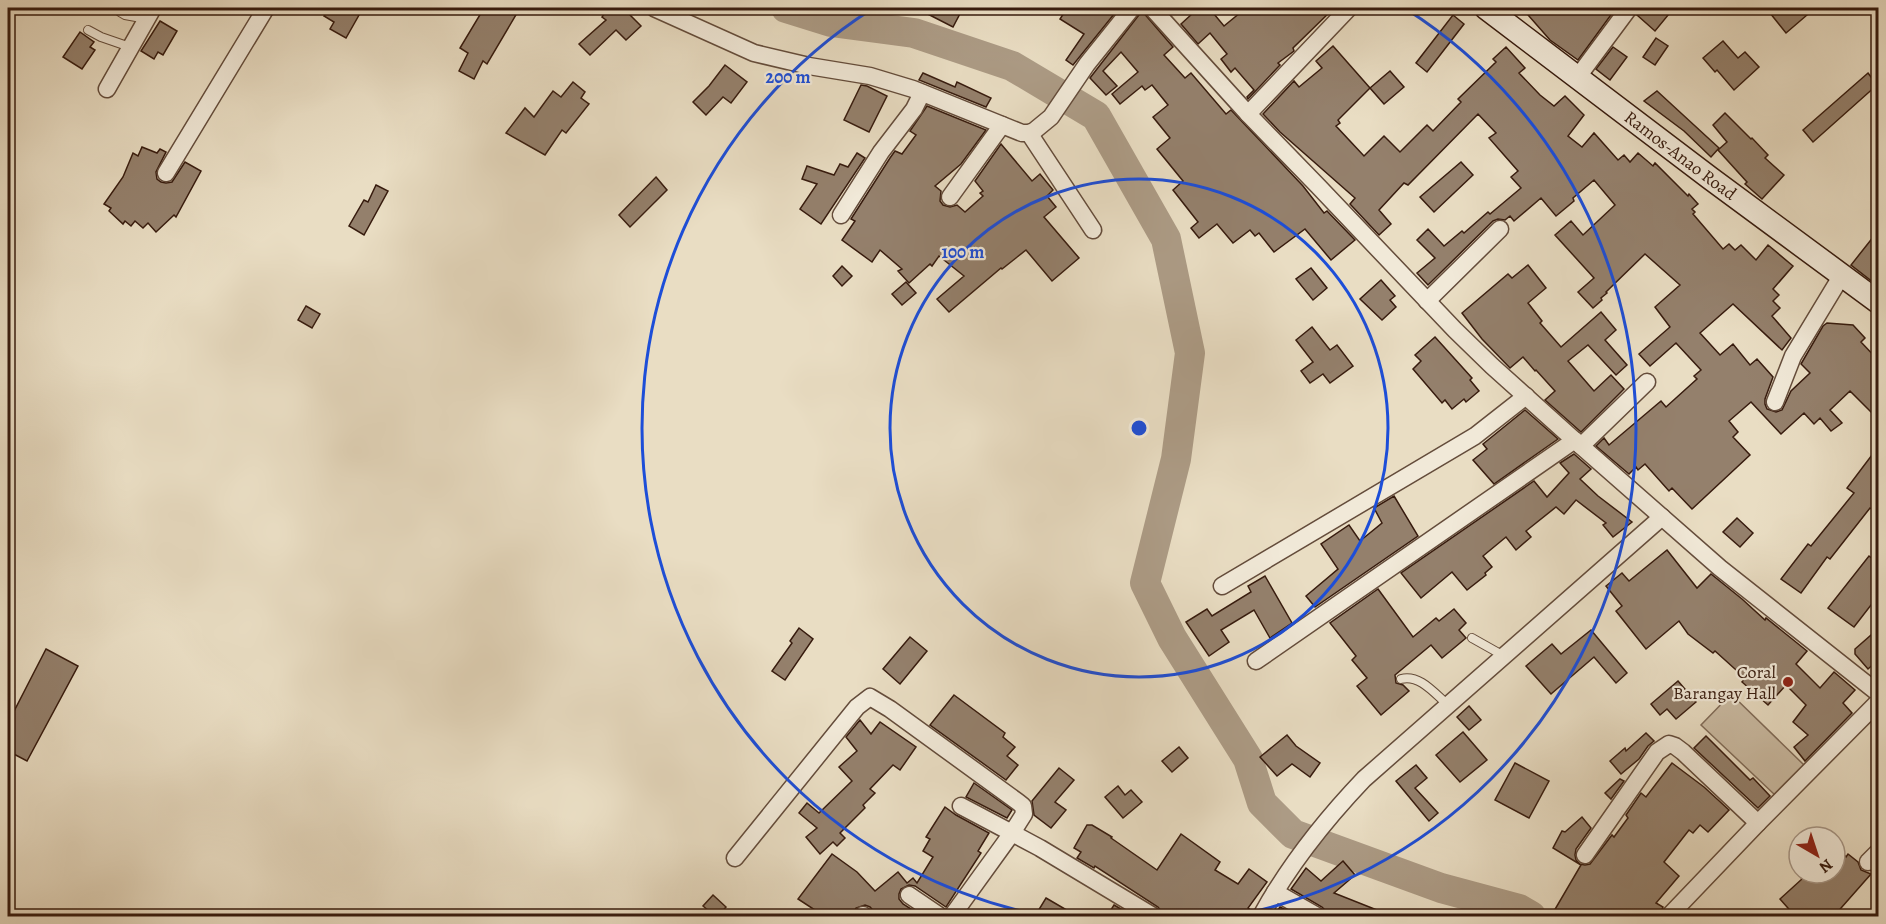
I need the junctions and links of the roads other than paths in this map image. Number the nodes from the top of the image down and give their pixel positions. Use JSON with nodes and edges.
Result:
{"nodes":[{"id":1,"x":266,"y":8,"type":"edge"},
{"id":2,"x":654,"y":8,"type":"edge"},
{"id":3,"x":1132,"y":8,"type":"edge"},
{"id":4,"x":1152,"y":8,"type":"edge"},
{"id":5,"x":1349,"y":8,"type":"edge"},
{"id":6,"x":1486,"y":8,"type":"edge"},
{"id":7,"x":1629,"y":8,"type":"edge"},
{"id":8,"x":120,"y":12,"type":"dead end"},
{"id":9,"x":150,"y":13,"type":"edge"},
{"id":10,"x":88,"y":30,"type":"dead end"},
{"id":11,"x":130,"y":47,"type":"junction"},
{"id":12,"x":1577,"y":78,"type":"junction"},
{"id":13,"x":107,"y":89,"type":"dead end"},
{"id":14,"x":922,"y":93,"type":"junction"},
{"id":15,"x":1248,"y":114,"type":"junction"},
{"id":16,"x":1002,"y":124,"type":"junction"},
{"id":17,"x":1029,"y":133,"type":"junction"},
{"id":18,"x":166,"y":174,"type":"dead end"},
{"id":19,"x":950,"y":197,"type":"dead end"},
{"id":20,"x":841,"y":215,"type":"dead end"},
{"id":21,"x":1500,"y":229,"type":"dead end"},
{"id":22,"x":1093,"y":230,"type":"dead end"},
{"id":23,"x":1842,"y":275,"type":"junction"},
{"id":24,"x":1427,"y":301,"type":"junction"},
{"id":25,"x":1878,"y":302,"type":"edge"},
{"id":26,"x":1647,"y":382,"type":"dead end"},
{"id":27,"x":1526,"y":396,"type":"junction"},
{"id":28,"x":1775,"y":402,"type":"dead end"},
{"id":29,"x":1578,"y":443,"type":"junction"},
{"id":30,"x":1662,"y":517,"type":"junction"},
{"id":31,"x":1222,"y":586,"type":"dead end"},
{"id":32,"x":1472,"y":638,"type":"dead end"},
{"id":33,"x":1504,"y":656,"type":"junction"},
{"id":34,"x":1256,"y":661,"type":"dead end"},
{"id":35,"x":1401,"y":679,"type":"dead end"},
{"id":36,"x":1878,"y":693,"type":"edge"},
{"id":37,"x":1878,"y":702,"type":"edge"},
{"id":38,"x":1448,"y":705,"type":"junction"},
{"id":39,"x":961,"y":806,"type":"dead end"},
{"id":40,"x":1758,"y":823,"type":"junction"},
{"id":41,"x":1012,"y":834,"type":"junction"},
{"id":42,"x":1585,"y":855,"type":"dead end"},
{"id":43,"x":735,"y":858,"type":"dead end"},
{"id":44,"x":1279,"y":885,"type":"junction"},
{"id":45,"x":909,"y":895,"type":"dead end"},
{"id":46,"x":940,"y":916,"type":"edge"},
{"id":47,"x":952,"y":916,"type":"edge"},
{"id":48,"x":1153,"y":916,"type":"edge"},
{"id":49,"x":1262,"y":916,"type":"edge"},
{"id":50,"x":1317,"y":916,"type":"edge"},
{"id":51,"x":1670,"y":916,"type":"edge"}],
"edges":[{"from":1,"to":18,"type":"street"},
{"from":2,"to":14,"type":"street"},
{"from":3,"to":17,"type":"street"},
{"from":4,"to":15,"type":"street"},
{"from":5,"to":15,"type":"street"},
{"from":6,"to":12,"type":"main road","name":"Ramos-Anao Road"},
{"from":7,"to":12,"type":"street"},
{"from":8,"to":9,"type":"lane"},
{"from":9,"to":11,"type":"street"},
{"from":10,"to":11,"type":"lane"},
{"from":11,"to":13,"type":"street"},
{"from":12,"to":23,"type":"main road","name":"Ramos-Anao Road"},
{"from":14,"to":16,"type":"street"},
{"from":14,"to":20,"type":"street"},
{"from":15,"to":24,"type":"street"},
{"from":16,"to":17,"type":"street"},
{"from":16,"to":19,"type":"street"},
{"from":17,"to":22,"type":"street"},
{"from":21,"to":24,"type":"street"},
{"from":23,"to":25,"type":"main road","name":"Ramos-Anao Road"},
{"from":23,"to":28,"type":"street"},
{"from":24,"to":27,"type":"street"},
{"from":26,"to":29,"type":"street"},
{"from":27,"to":29,"type":"street"},
{"from":27,"to":31,"type":"street"},
{"from":29,"to":30,"type":"street"},
{"from":29,"to":34,"type":"street"},
{"from":30,"to":33,"type":"street"},
{"from":30,"to":36,"type":"street"},
{"from":32,"to":33,"type":"lane"},
{"from":33,"to":38,"type":"street"},
{"from":35,"to":38,"type":"lane"},
{"from":37,"to":40,"type":"street"},
{"from":38,"to":44,"type":"street"},
{"from":39,"to":41,"type":"street"},
{"from":40,"to":42,"type":"street"},
{"from":40,"to":51,"type":"street"},
{"from":41,"to":43,"type":"street"},
{"from":41,"to":47,"type":"street"},
{"from":41,"to":48,"type":"street"},
{"from":44,"to":49,"type":"street"},
{"from":44,"to":50,"type":"street"},
{"from":45,"to":46,"type":"street"}]}
